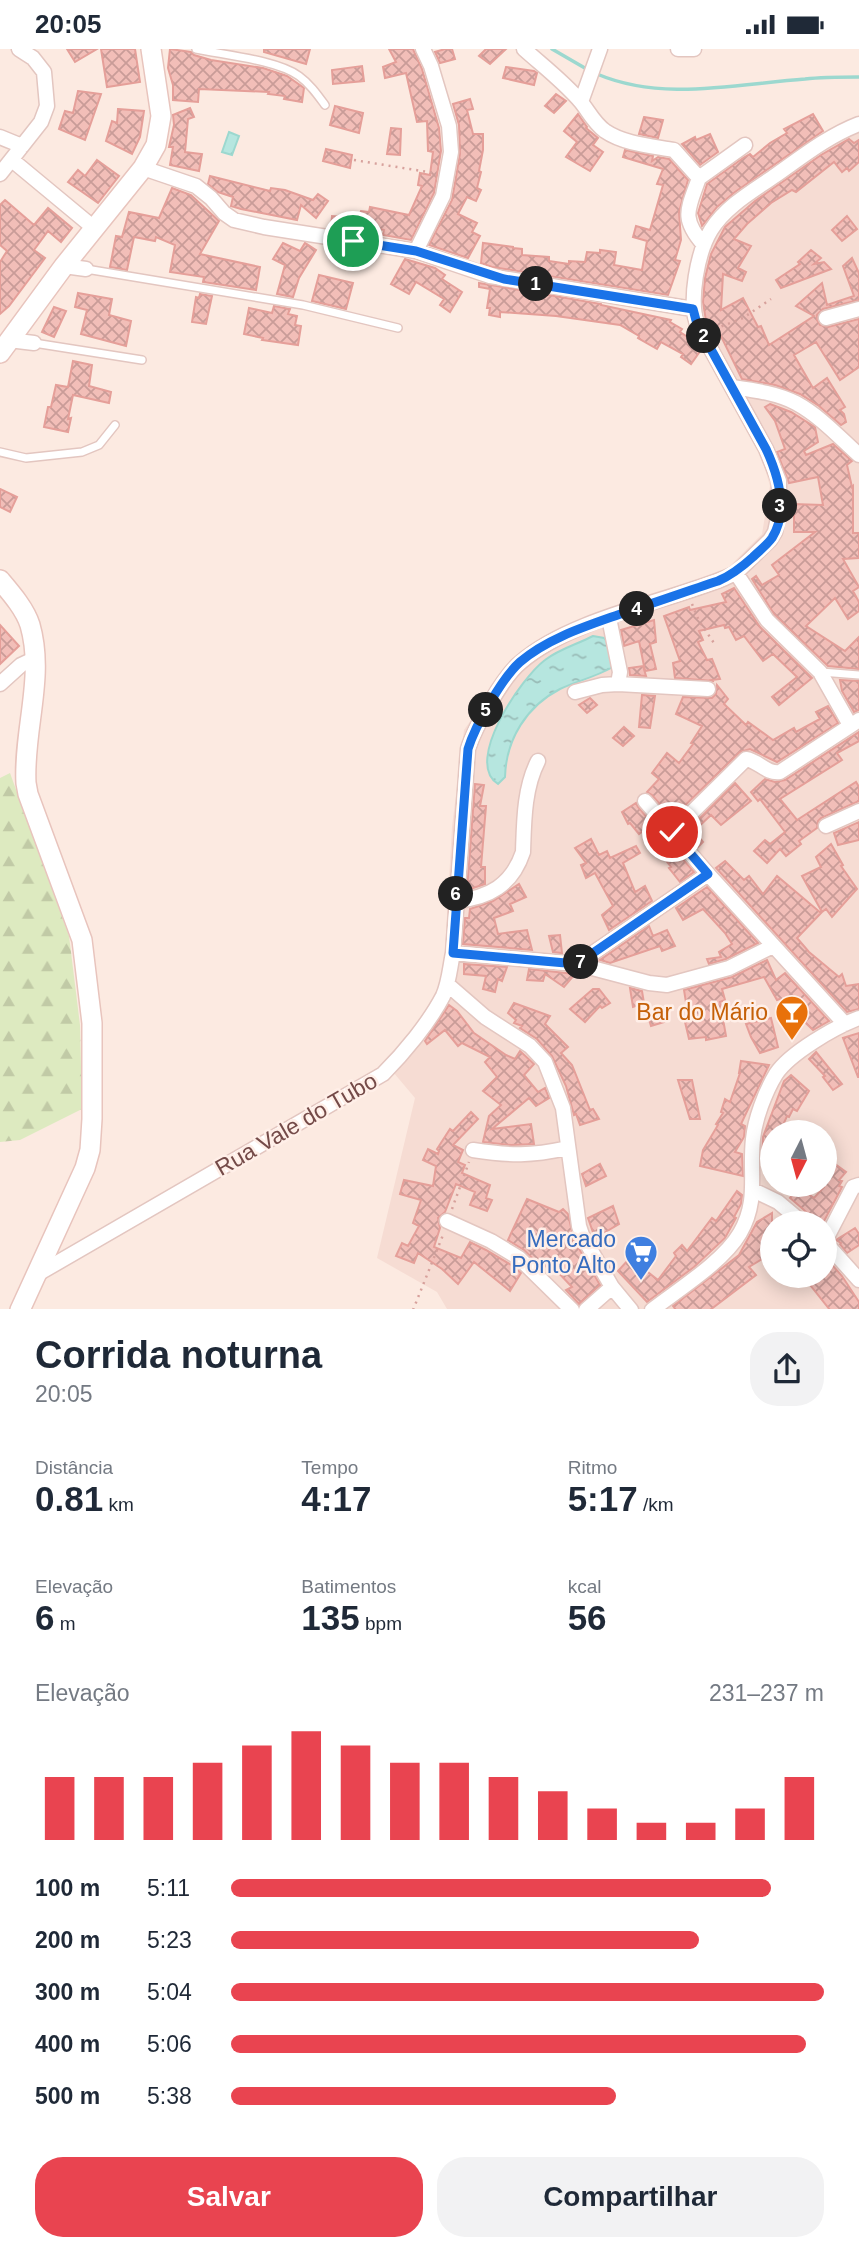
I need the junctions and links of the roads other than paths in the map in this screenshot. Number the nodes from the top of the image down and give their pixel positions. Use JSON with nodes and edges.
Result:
{"nodes":[{"id":1,"x":19,"y":49,"type":"edge"},
{"id":2,"x":151,"y":49,"type":"edge"},
{"id":3,"x":196,"y":49,"type":"edge"},
{"id":4,"x":423,"y":49,"type":"edge"},
{"id":5,"x":524,"y":49,"type":"edge"},
{"id":6,"x":600,"y":49,"type":"edge"},
{"id":7,"x":678,"y":49,"type":"edge"},
{"id":8,"x":694,"y":49,"type":"edge"},
{"id":9,"x":583,"y":96,"type":"junction"},
{"id":10,"x":325,"y":105,"type":"dead end"},
{"id":11,"x":856,"y":128,"type":"edge"},
{"id":12,"x":0,"y":137,"type":"edge"},
{"id":13,"x":745,"y":145,"type":"dead end"},
{"id":14,"x":22,"y":146,"type":"junction"},
{"id":15,"x":12,"y":160,"type":"junction"},
{"id":16,"x":143,"y":168,"type":"junction"},
{"id":17,"x":0,"y":174,"type":"edge"},
{"id":18,"x":699,"y":178,"type":"junction"},
{"id":19,"x":94,"y":228,"type":"junction"},
{"id":20,"x":704,"y":244,"type":"junction"},
{"id":21,"x":416,"y":251,"type":"junction"},
{"id":22,"x":64,"y":266,"type":"junction"},
{"id":23,"x":86,"y":269,"type":"joint"},
{"id":24,"x":693,"y":309,"type":"junction"},
{"id":25,"x":859,"y":309,"type":"edge"},
{"id":26,"x":826,"y":318,"type":"dead end"},
{"id":27,"x":398,"y":328,"type":"dead end"},
{"id":28,"x":34,"y":343,"type":"joint"},
{"id":29,"x":5,"y":346,"type":"edge"},
{"id":30,"x":142,"y":360,"type":"dead end"},
{"id":31,"x":732,"y":387,"type":"junction"},
{"id":32,"x":115,"y":425,"type":"dead end"},
{"id":33,"x":0,"y":452,"type":"edge"},
{"id":34,"x":859,"y":455,"type":"edge"},
{"id":35,"x":736,"y":573,"type":"junction"},
{"id":36,"x":0,"y":580,"type":"edge"},
{"id":37,"x":609,"y":618,"type":"junction"},
{"id":38,"x":36,"y":658,"type":"junction"},
{"id":39,"x":820,"y":672,"type":"junction"},
{"id":40,"x":859,"y":675,"type":"edge"},
{"id":41,"x":0,"y":684,"type":"edge"},
{"id":42,"x":618,"y":684,"type":"junction"},
{"id":43,"x":708,"y":689,"type":"dead end"},
{"id":44,"x":575,"y":692,"type":"dead end"},
{"id":45,"x":854,"y":722,"type":"edge"},
{"id":46,"x":538,"y":761,"type":"dead end"},
{"id":47,"x":645,"y":801,"type":"dead end"},
{"id":48,"x":859,"y":811,"type":"edge"},
{"id":49,"x":826,"y":826,"type":"dead end"},
{"id":50,"x":672,"y":832,"type":"junction"},
{"id":51,"x":708,"y":874,"type":"junction"},
{"id":52,"x":456,"y":901,"type":"junction"},
{"id":53,"x":773,"y":946,"type":"junction"},
{"id":54,"x":453,"y":953,"type":"junction"},
{"id":55,"x":577,"y":964,"type":"junction"},
{"id":56,"x":447,"y":984,"type":"junction"},
{"id":57,"x":852,"y":1021,"type":"edge"},
{"id":58,"x":568,"y":1148,"type":"junction"},
{"id":59,"x":473,"y":1150,"type":"dead end"},
{"id":60,"x":859,"y":1185,"type":"edge"},
{"id":61,"x":753,"y":1190,"type":"junction"},
{"id":62,"x":789,"y":1211,"type":"edge"},
{"id":63,"x":837,"y":1218,"type":"edge"},
{"id":64,"x":447,"y":1221,"type":"dead end"},
{"id":65,"x":837,"y":1255,"type":"edge"},
{"id":66,"x":36,"y":1275,"type":"junction"},
{"id":67,"x":859,"y":1280,"type":"edge"},
{"id":68,"x":612,"y":1287,"type":"junction"},
{"id":69,"x":20,"y":1309,"type":"edge"},
{"id":70,"x":571,"y":1309,"type":"edge"},
{"id":71,"x":587,"y":1309,"type":"edge"},
{"id":72,"x":630,"y":1309,"type":"edge"},
{"id":73,"x":653,"y":1309,"type":"edge"}],
"edges":[{"from":1,"to":14,"type":"street"},
{"from":2,"to":16,"type":"main road"},
{"from":3,"to":10,"type":"lane"},
{"from":4,"to":21,"type":"street"},
{"from":5,"to":9,"type":"street"},
{"from":6,"to":9,"type":"street"},
{"from":7,"to":8,"type":"street"},
{"from":9,"to":18,"type":"street"},
{"from":11,"to":20,"type":"street","name":"Rua Vale do Tubo"},
{"from":12,"to":14,"type":"street"},
{"from":13,"to":18,"type":"street"},
{"from":14,"to":15,"type":"street"},
{"from":15,"to":17,"type":"street"},
{"from":15,"to":19,"type":"street"},
{"from":16,"to":19,"type":"main road"},
{"from":16,"to":21,"type":"street"},
{"from":18,"to":20,"type":"street"},
{"from":19,"to":22,"type":"main road"},
{"from":20,"to":24,"type":"street","name":"Rua Vale do Tubo"},
{"from":21,"to":24,"type":"street"},
{"from":22,"to":23,"type":"street"},
{"from":22,"to":29,"type":"main road"},
{"from":23,"to":27,"type":"lane"},
{"from":24,"to":31,"type":"street","name":"Rua Vale do Tubo"},
{"from":25,"to":26,"type":"street"},
{"from":28,"to":29,"type":"street"},
{"from":28,"to":30,"type":"lane"},
{"from":31,"to":34,"type":"street"},
{"from":31,"to":35,"type":"street","name":"Rua Vale do Tubo"},
{"from":32,"to":33,"type":"lane"},
{"from":35,"to":37,"type":"street","name":"Rua Vale do Tubo"},
{"from":35,"to":39,"type":"street"},
{"from":36,"to":38,"type":"main road"},
{"from":37,"to":42,"type":"street"},
{"from":37,"to":52,"type":"street","name":"Rua Vale do Tubo"},
{"from":38,"to":41,"type":"street"},
{"from":38,"to":66,"type":"main road"},
{"from":39,"to":40,"type":"lane"},
{"from":39,"to":45,"type":"street"},
{"from":42,"to":43,"type":"street"},
{"from":42,"to":44,"type":"street"},
{"from":45,"to":50,"type":"street"},
{"from":46,"to":52,"type":"street"},
{"from":47,"to":50,"type":"street"},
{"from":48,"to":49,"type":"street"},
{"from":50,"to":51,"type":"street"},
{"from":51,"to":53,"type":"street"},
{"from":51,"to":55,"type":"street"},
{"from":52,"to":54,"type":"street","name":"Rua Vale do Tubo"},
{"from":53,"to":55,"type":"street"},
{"from":53,"to":57,"type":"street"},
{"from":54,"to":55,"type":"street"},
{"from":54,"to":56,"type":"street","name":"Rua Vale do Tubo"},
{"from":56,"to":58,"type":"street"},
{"from":56,"to":66,"type":"street","name":"Rua Vale do Tubo"},
{"from":57,"to":61,"type":"street"},
{"from":58,"to":59,"type":"street"},
{"from":58,"to":68,"type":"street"},
{"from":60,"to":63,"type":"street"},
{"from":61,"to":62,"type":"street"},
{"from":61,"to":73,"type":"street"},
{"from":64,"to":70,"type":"street"},
{"from":65,"to":67,"type":"street"},
{"from":66,"to":69,"type":"main road"},
{"from":68,"to":71,"type":"street"},
{"from":68,"to":72,"type":"street"}]}
